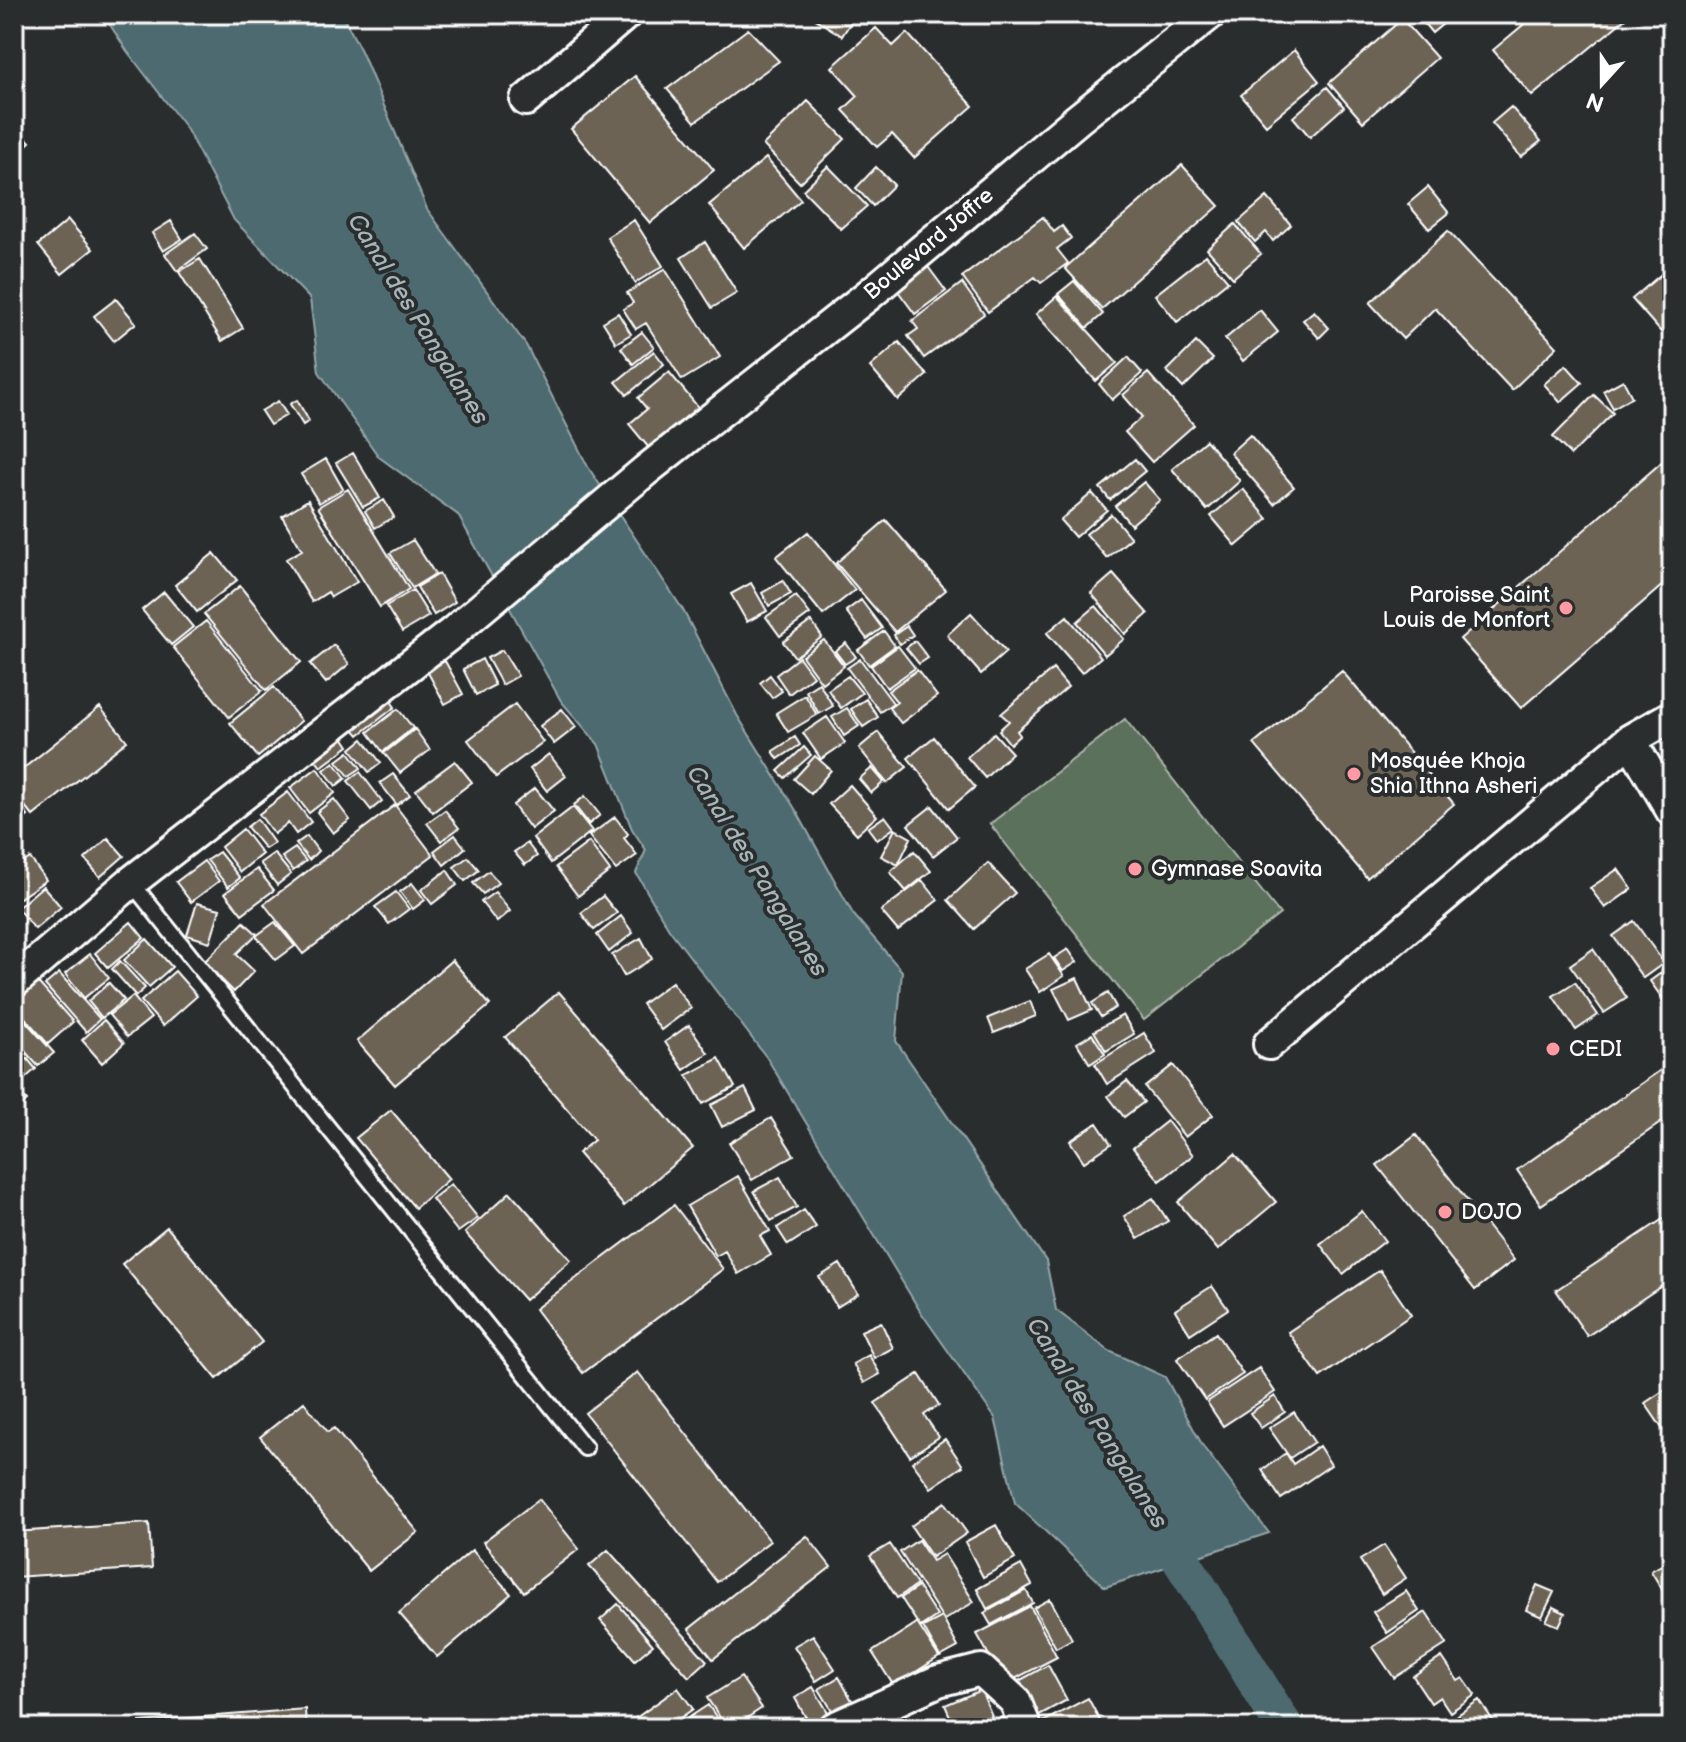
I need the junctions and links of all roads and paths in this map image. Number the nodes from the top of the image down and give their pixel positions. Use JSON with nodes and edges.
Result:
{"nodes":[{"id":1,"x":626,"y":14,"type":"edge"},
{"id":2,"x":1210,"y":14,"type":"edge"},
{"id":3,"x":526,"y":100,"type":"dead end"},
{"id":4,"x":1672,"y":716,"type":"edge"},
{"id":5,"x":1630,"y":740,"type":"junction"},
{"id":6,"x":1672,"y":811,"type":"edge"},
{"id":7,"x":131,"y":882,"type":"junction"},
{"id":8,"x":14,"y":982,"type":"edge"},
{"id":9,"x":1269,"y":1044,"type":"dead end"},
{"id":10,"x":585,"y":1448,"type":"dead end"},
{"id":11,"x":834,"y":1728,"type":"edge"},
{"id":12,"x":1026,"y":1728,"type":"edge"}],
"edges":[{"from":1,"to":3,"type":"street"},
{"from":2,"to":7,"type":"street","name":"Boulevard Joffre"},
{"from":4,"to":5,"type":"street"},
{"from":5,"to":6,"type":"street"},
{"from":5,"to":9,"type":"street"},
{"from":7,"to":8,"type":"street","name":"Boulevard Joffre"},
{"from":7,"to":10,"type":"lane"},
{"from":11,"to":12,"type":"street"}]}
